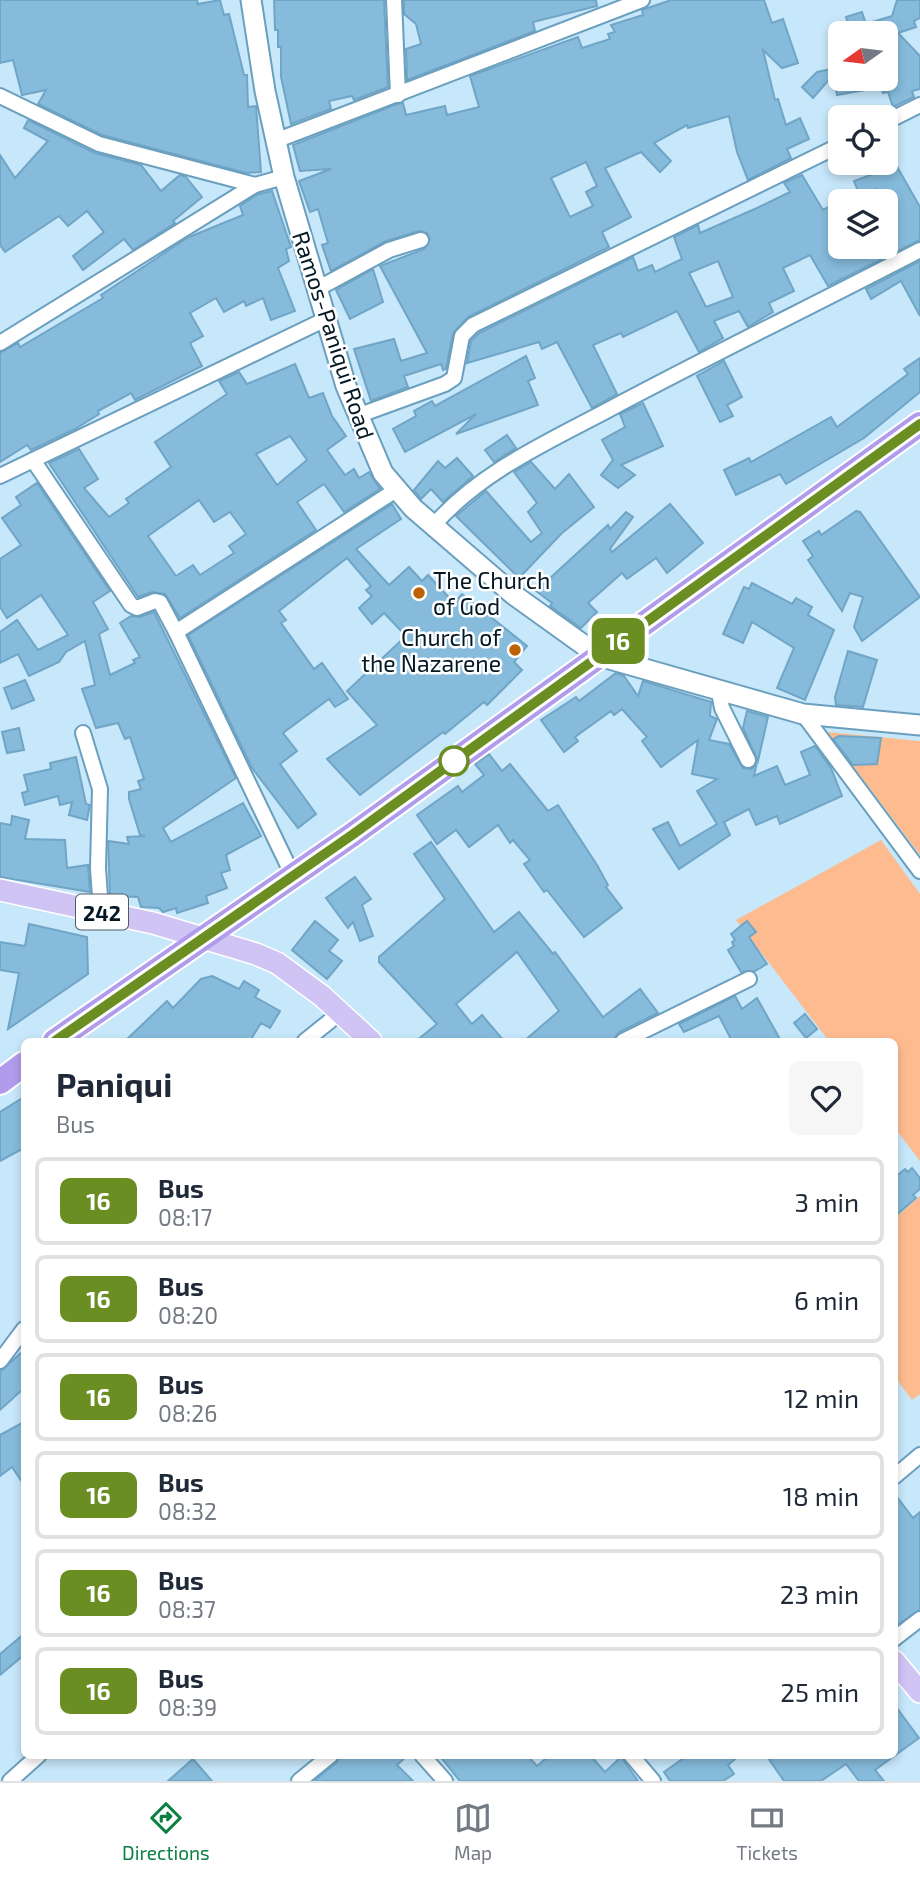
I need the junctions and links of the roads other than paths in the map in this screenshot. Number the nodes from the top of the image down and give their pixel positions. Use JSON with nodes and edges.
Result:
{"nodes":[{"id":1,"x":251,"y":0,"type":"edge"},
{"id":2,"x":394,"y":0,"type":"edge"},
{"id":3,"x":642,"y":0,"type":"edge"},
{"id":4,"x":398,"y":95,"type":"junction"},
{"id":5,"x":0,"y":96,"type":"edge"},
{"id":6,"x":920,"y":105,"type":"edge"},
{"id":7,"x":898,"y":116,"type":"edge"},
{"id":8,"x":275,"y":141,"type":"junction"},
{"id":9,"x":828,"y":151,"type":"edge"},
{"id":10,"x":284,"y":177,"type":"junction"},
{"id":11,"x":255,"y":185,"type":"junction"},
{"id":12,"x":421,"y":240,"type":"dead end"},
{"id":13,"x":920,"y":250,"type":"edge"},
{"id":14,"x":317,"y":289,"type":"junction"},
{"id":15,"x":326,"y":319,"type":"junction"},
{"id":16,"x":0,"y":343,"type":"edge"},
{"id":17,"x":357,"y":416,"type":"junction"},
{"id":18,"x":920,"y":424,"type":"edge"},
{"id":19,"x":33,"y":460,"type":"junction"},
{"id":20,"x":0,"y":476,"type":"edge"},
{"id":21,"x":397,"y":490,"type":"junction"},
{"id":22,"x":433,"y":526,"type":"junction"},
{"id":23,"x":176,"y":632,"type":"junction"},
{"id":24,"x":599,"y":656,"type":"junction"},
{"id":25,"x":719,"y":692,"type":"junction"},
{"id":26,"x":803,"y":714,"type":"junction"},
{"id":27,"x":920,"y":725,"type":"edge"},
{"id":28,"x":83,"y":733,"type":"dead end"},
{"id":29,"x":748,"y":760,"type":"dead end"},
{"id":30,"x":920,"y":871,"type":"edge"},
{"id":31,"x":293,"y":876,"type":"junction"},
{"id":32,"x":0,"y":890,"type":"edge"},
{"id":33,"x":101,"y":911,"type":"junction"},
{"id":34,"x":203,"y":936,"type":"junction"},
{"id":35,"x":749,"y":979,"type":"dead end"},
{"id":36,"x":341,"y":1012,"type":"junction"},
{"id":37,"x":59,"y":1038,"type":"edge"},
{"id":38,"x":309,"y":1038,"type":"edge"},
{"id":39,"x":368,"y":1038,"type":"edge"},
{"id":40,"x":629,"y":1038,"type":"edge"},
{"id":41,"x":21,"y":1066,"type":"edge"},
{"id":42,"x":0,"y":1082,"type":"edge"},
{"id":43,"x":21,"y":1333,"type":"edge"},
{"id":44,"x":0,"y":1361,"type":"edge"},
{"id":45,"x":920,"y":1455,"type":"edge"},
{"id":46,"x":898,"y":1474,"type":"edge"},
{"id":47,"x":920,"y":1619,"type":"edge"},
{"id":48,"x":898,"y":1636,"type":"edge"},
{"id":49,"x":898,"y":1666,"type":"edge"},
{"id":50,"x":920,"y":1692,"type":"edge"},
{"id":51,"x":35,"y":1759,"type":"edge"},
{"id":52,"x":326,"y":1759,"type":"edge"},
{"id":53,"x":426,"y":1759,"type":"edge"},
{"id":54,"x":634,"y":1759,"type":"edge"},
{"id":55,"x":10,"y":1781,"type":"edge"},
{"id":56,"x":299,"y":1781,"type":"edge"},
{"id":57,"x":445,"y":1781,"type":"edge"},
{"id":58,"x":653,"y":1781,"type":"edge"}],
"edges":[{"from":1,"to":8,"type":"main road","name":"Ramos-Paniqui Road"},
{"from":2,"to":4,"type":"street"},
{"from":3,"to":4,"type":"street"},
{"from":4,"to":8,"type":"street"},
{"from":5,"to":11,"type":"street"},
{"from":6,"to":7,"type":"street"},
{"from":8,"to":10,"type":"main road","name":"Ramos-Paniqui Road"},
{"from":9,"to":17,"type":"street"},
{"from":10,"to":11,"type":"street"},
{"from":10,"to":14,"type":"main road","name":"Ramos-Paniqui Road"},
{"from":11,"to":16,"type":"street"},
{"from":12,"to":14,"type":"street"},
{"from":13,"to":22,"type":"street"},
{"from":14,"to":15,"type":"main road","name":"Ramos-Paniqui Road"},
{"from":15,"to":17,"type":"main road","name":"Ramos-Paniqui Road"},
{"from":15,"to":19,"type":"street"},
{"from":17,"to":21,"type":"main road","name":"Ramos-Paniqui Road"},
{"from":18,"to":24,"type":"highway"},
{"from":19,"to":20,"type":"street"},
{"from":19,"to":23,"type":"street"},
{"from":21,"to":22,"type":"main road","name":"Ramos-Paniqui Road"},
{"from":21,"to":23,"type":"street"},
{"from":22,"to":24,"type":"main road","name":"Ramos-Paniqui Road"},
{"from":23,"to":31,"type":"street"},
{"from":24,"to":25,"type":"main road","name":"Ramos-Paniqui Road"},
{"from":24,"to":31,"type":"highway"},
{"from":25,"to":26,"type":"main road","name":"Ramos-Paniqui Road"},
{"from":25,"to":29,"type":"street"},
{"from":26,"to":27,"type":"main road","name":"Ramos-Paniqui Road"},
{"from":26,"to":30,"type":"street"},
{"from":28,"to":33,"type":"street"},
{"from":31,"to":34,"type":"highway"},
{"from":32,"to":33,"type":"main road","number":"242"},
{"from":33,"to":34,"type":"main road","number":"242"},
{"from":34,"to":36,"type":"main road","number":"242"},
{"from":34,"to":37,"type":"highway"},
{"from":35,"to":40,"type":"street"},
{"from":36,"to":38,"type":"street"},
{"from":36,"to":39,"type":"main road","number":"242"},
{"from":41,"to":42,"type":"highway"},
{"from":43,"to":44,"type":"street"},
{"from":45,"to":46,"type":"street"},
{"from":47,"to":48,"type":"street"},
{"from":49,"to":50,"type":"main road"},
{"from":51,"to":55,"type":"street"},
{"from":52,"to":56,"type":"street"},
{"from":53,"to":57,"type":"street"},
{"from":54,"to":58,"type":"street"}]}
